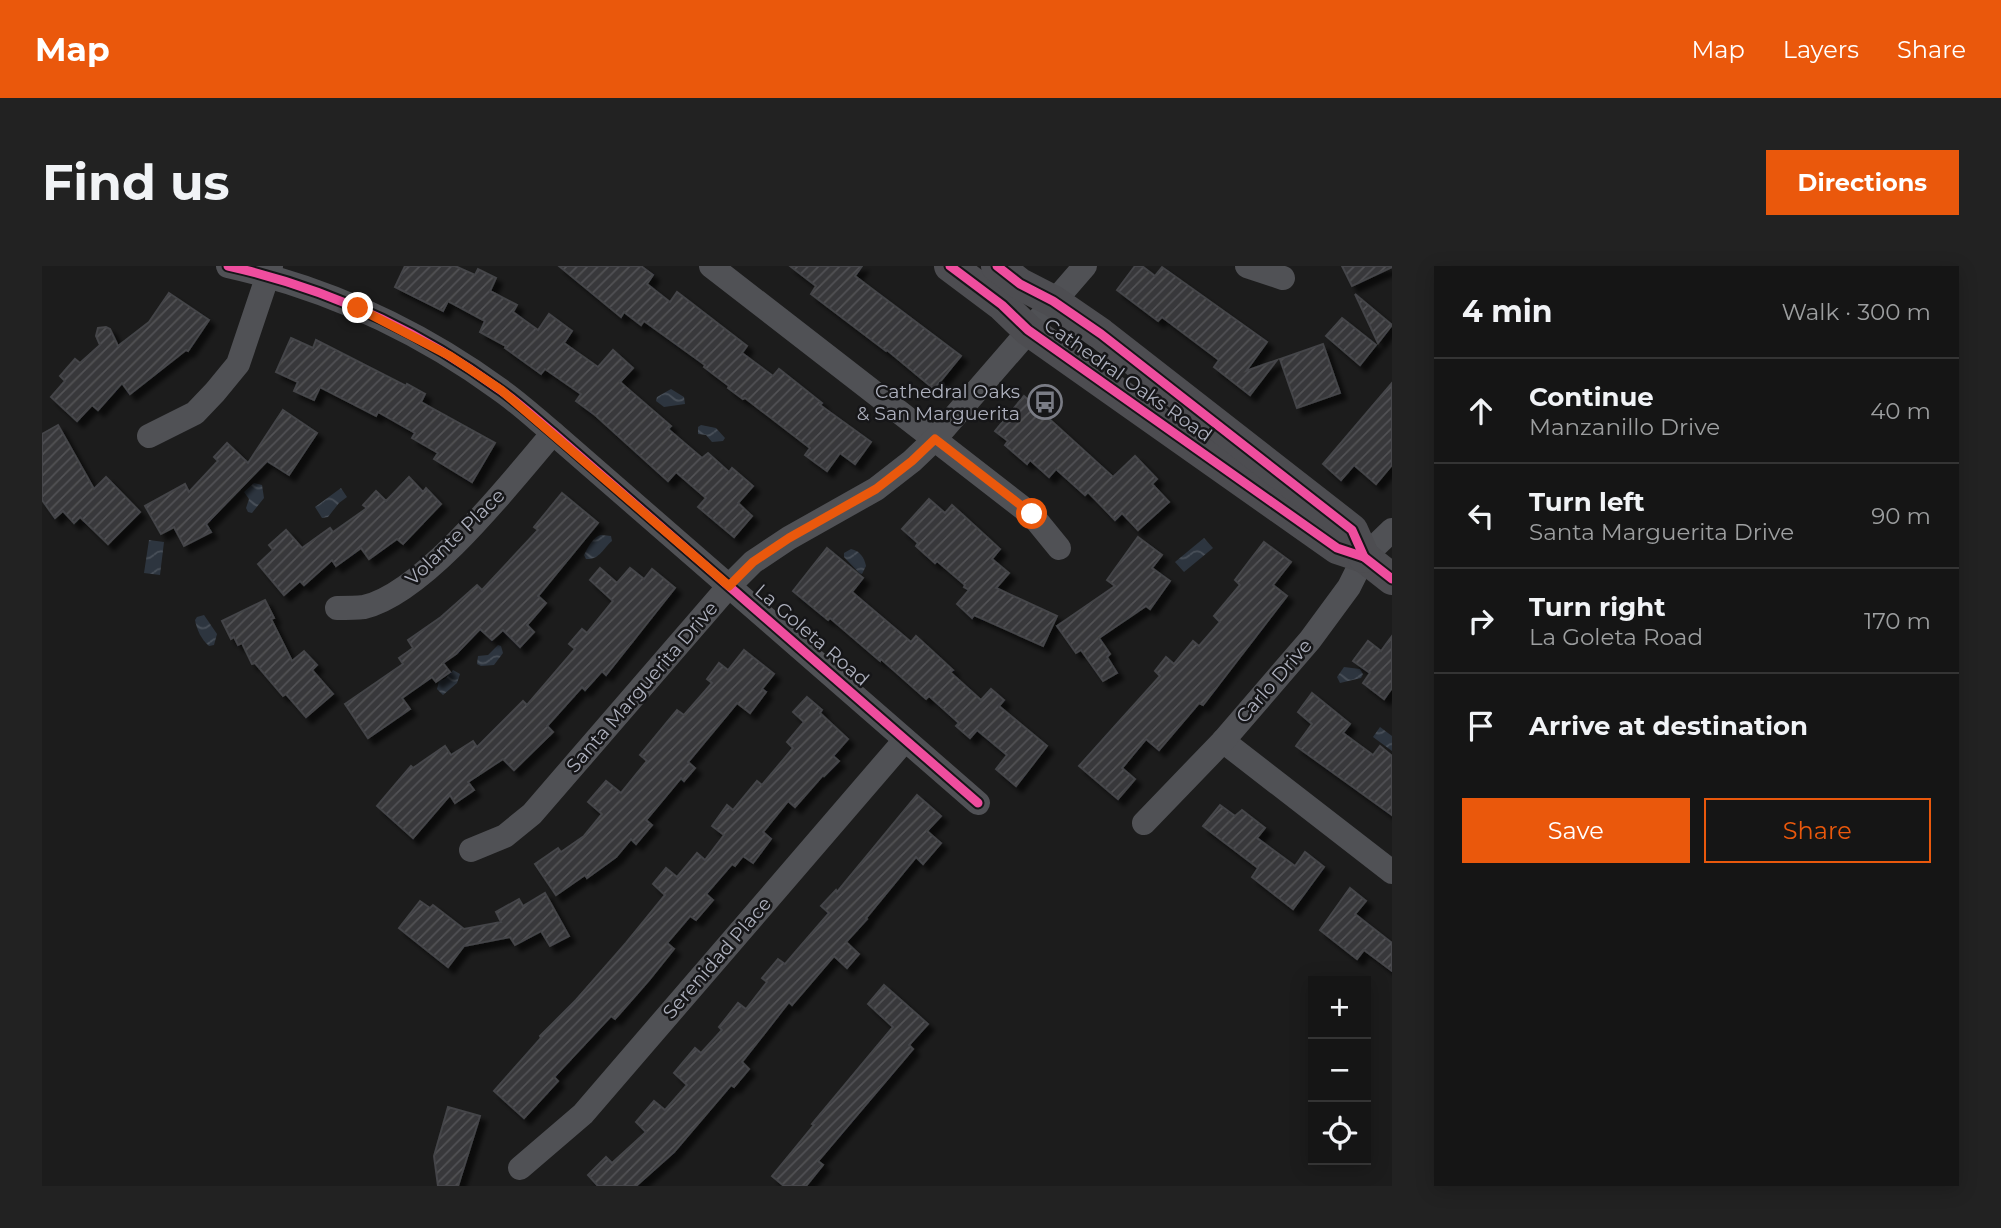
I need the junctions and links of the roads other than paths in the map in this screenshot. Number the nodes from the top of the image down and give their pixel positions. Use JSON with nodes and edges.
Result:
{"nodes":[{"id":1,"x":228,"y":266,"type":"edge"},
{"id":2,"x":711,"y":266,"type":"edge"},
{"id":3,"x":950,"y":266,"type":"edge"},
{"id":4,"x":997,"y":266,"type":"edge"},
{"id":5,"x":1086,"y":266,"type":"edge"},
{"id":6,"x":1247,"y":266,"type":"edge"},
{"id":7,"x":269,"y":271,"type":"edge"},
{"id":8,"x":1283,"y":278,"type":"dead end"},
{"id":9,"x":1053,"y":301,"type":"junction"},
{"id":10,"x":1028,"y":330,"type":"junction"},
{"id":11,"x":553,"y":433,"type":"junction"},
{"id":12,"x":149,"y":436,"type":"dead end"},
{"id":13,"x":935,"y":439,"type":"junction"},
{"id":14,"x":1392,"y":530,"type":"edge"},
{"id":15,"x":1059,"y":548,"type":"dead end"},
{"id":16,"x":1364,"y":557,"type":"junction"},
{"id":17,"x":1392,"y":579,"type":"edge"},
{"id":18,"x":729,"y":586,"type":"junction"},
{"id":19,"x":337,"y":608,"type":"dead end"},
{"id":20,"x":905,"y":740,"type":"junction"},
{"id":21,"x":1223,"y":741,"type":"junction"},
{"id":22,"x":978,"y":803,"type":"dead end"},
{"id":23,"x":1144,"y":823,"type":"dead end"},
{"id":24,"x":471,"y":850,"type":"dead end"},
{"id":25,"x":1392,"y":872,"type":"edge"},
{"id":26,"x":520,"y":1168,"type":"dead end"}],
"edges":[{"from":1,"to":7,"type":"street","name":"La Goleta Road"},
{"from":2,"to":13,"type":"street"},
{"from":3,"to":10,"type":"main road","name":"Cathedral Oaks Road"},
{"from":4,"to":9,"type":"main road","name":"Cathedral Oaks Road"},
{"from":5,"to":9,"type":"street","name":"Santa Marguerita Drive"},
{"from":6,"to":8,"type":"street"},
{"from":7,"to":11,"type":"street","name":"La Goleta Road"},
{"from":7,"to":12,"type":"street"},
{"from":9,"to":10,"type":"street","name":"Santa Marguerita Drive"},
{"from":9,"to":16,"type":"main road","name":"Cathedral Oaks Road"},
{"from":10,"to":13,"type":"street","name":"Santa Marguerita Drive"},
{"from":10,"to":16,"type":"main road","name":"Cathedral Oaks Road"},
{"from":11,"to":18,"type":"street","name":"La Goleta Road"},
{"from":11,"to":19,"type":"street","name":"Volante Place"},
{"from":13,"to":15,"type":"street"},
{"from":13,"to":18,"type":"street","name":"Santa Marguerita Drive"},
{"from":14,"to":16,"type":"street","name":"Carlo Drive"},
{"from":16,"to":17,"type":"main road","name":"Cathedral Oaks Road"},
{"from":16,"to":21,"type":"street","name":"Carlo Drive"},
{"from":18,"to":20,"type":"street","name":"La Goleta Road"},
{"from":18,"to":24,"type":"street","name":"Santa Marguerita Drive"},
{"from":20,"to":22,"type":"street","name":"La Goleta Road"},
{"from":20,"to":26,"type":"street","name":"Serenidad Place"},
{"from":21,"to":23,"type":"street","name":"Carlo Drive"},
{"from":21,"to":25,"type":"street"}]}
